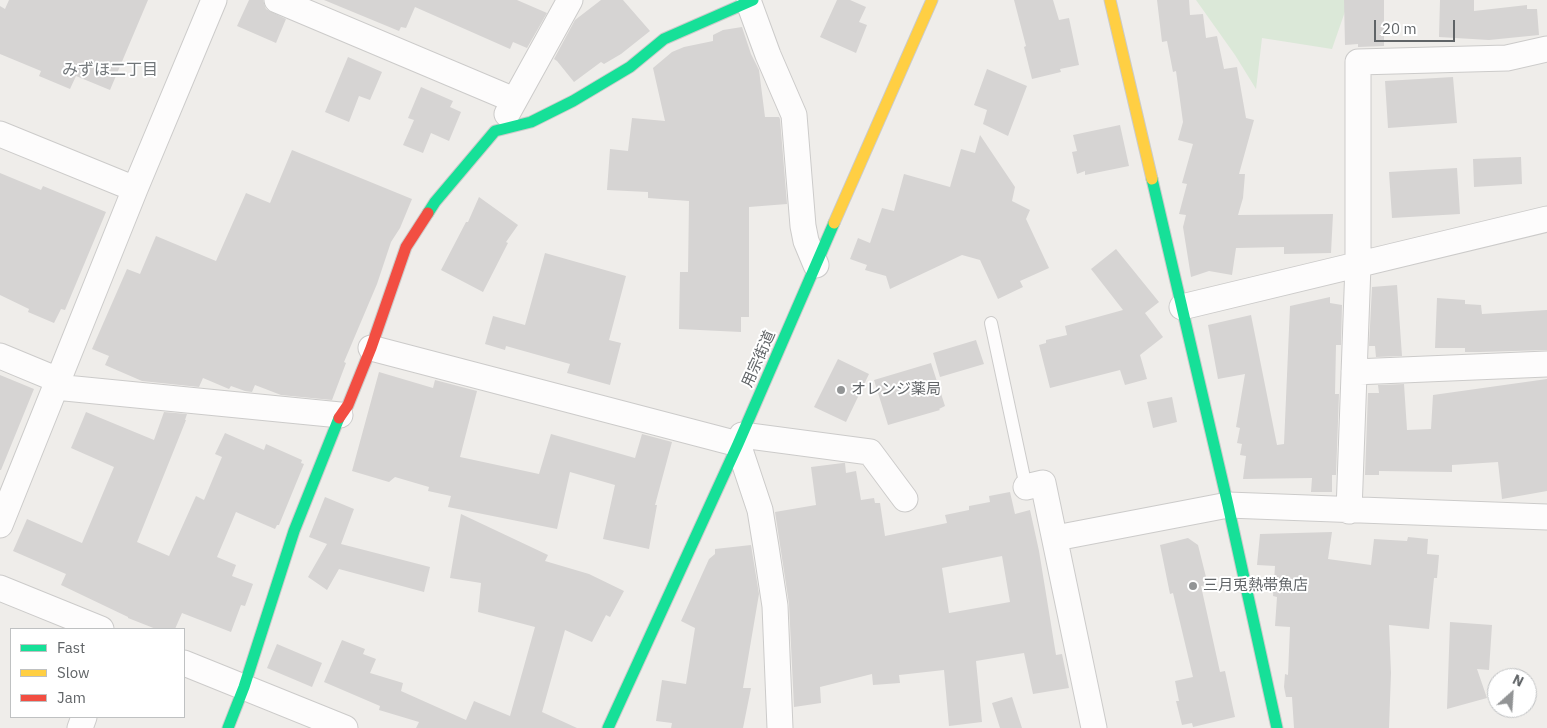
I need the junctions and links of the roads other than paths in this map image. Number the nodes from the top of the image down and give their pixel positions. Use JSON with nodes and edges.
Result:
{"nodes":[{"id":1,"x":214,"y":0,"type":"edge"},
{"id":2,"x":277,"y":0,"type":"edge"},
{"id":3,"x":570,"y":0,"type":"edge"},
{"id":4,"x":932,"y":0,"type":"edge"},
{"id":5,"x":1110,"y":0,"type":"edge"},
{"id":6,"x":739,"y":3,"type":"edge"},
{"id":7,"x":1547,"y":49,"type":"edge"},
{"id":8,"x":514,"y":100,"type":"junction"},
{"id":9,"x":496,"y":131,"type":"junction"},
{"id":10,"x":0,"y":134,"type":"edge"},
{"id":11,"x":135,"y":189,"type":"junction"},
{"id":12,"x":1547,"y":218,"type":"edge"},
{"id":13,"x":816,"y":265,"type":"junction"},
{"id":14,"x":1358,"y":265,"type":"junction"},
{"id":15,"x":1182,"y":307,"type":"junction"},
{"id":16,"x":991,"y":323,"type":"dead end"},
{"id":17,"x":371,"y":348,"type":"junction"},
{"id":18,"x":0,"y":356,"type":"edge"},
{"id":19,"x":1547,"y":364,"type":"edge"},
{"id":20,"x":1354,"y":372,"type":"junction"},
{"id":21,"x":57,"y":384,"type":"junction"},
{"id":22,"x":340,"y":415,"type":"junction"},
{"id":23,"x":740,"y":439,"type":"junction"},
{"id":24,"x":1026,"y":487,"type":"joint"},
{"id":25,"x":905,"y":499,"type":"dead end"},
{"id":26,"x":1228,"y":505,"type":"junction"},
{"id":27,"x":1349,"y":510,"type":"junction"},
{"id":28,"x":1547,"y":517,"type":"edge"},
{"id":29,"x":0,"y":525,"type":"edge"},
{"id":30,"x":1056,"y":538,"type":"junction"},
{"id":31,"x":0,"y":588,"type":"edge"},
{"id":32,"x":99,"y":628,"type":"edge"},
{"id":33,"x":185,"y":663,"type":"edge"},
{"id":34,"x":244,"y":687,"type":"junction"},
{"id":35,"x":228,"y":728,"type":"edge"},
{"id":36,"x":345,"y":728,"type":"edge"},
{"id":37,"x":608,"y":728,"type":"edge"},
{"id":38,"x":780,"y":728,"type":"edge"},
{"id":39,"x":1094,"y":728,"type":"edge"},
{"id":40,"x":1277,"y":728,"type":"edge"}],
"edges":[{"from":1,"to":11,"type":"street"},
{"from":2,"to":8,"type":"street"},
{"from":3,"to":8,"type":"street"},
{"from":4,"to":13,"type":"street","name":"用宗街道"},
{"from":5,"to":15,"type":"street"},
{"from":6,"to":9,"type":"street"},
{"from":6,"to":13,"type":"street"},
{"from":7,"to":14,"type":"street"},
{"from":8,"to":9,"type":"street"},
{"from":9,"to":17,"type":"street"},
{"from":10,"to":11,"type":"street"},
{"from":11,"to":21,"type":"street"},
{"from":12,"to":14,"type":"street"},
{"from":13,"to":23,"type":"street","name":"用宗街道"},
{"from":14,"to":15,"type":"street"},
{"from":14,"to":20,"type":"street"},
{"from":15,"to":26,"type":"street"},
{"from":16,"to":24,"type":"lane"},
{"from":17,"to":22,"type":"street"},
{"from":17,"to":23,"type":"street"},
{"from":18,"to":21,"type":"street"},
{"from":19,"to":20,"type":"street"},
{"from":20,"to":27,"type":"street"},
{"from":21,"to":22,"type":"street"},
{"from":21,"to":29,"type":"street"},
{"from":22,"to":34,"type":"street"},
{"from":23,"to":25,"type":"street"},
{"from":23,"to":37,"type":"street","name":"用宗街道"},
{"from":23,"to":38,"type":"street"},
{"from":24,"to":30,"type":"street"},
{"from":26,"to":27,"type":"street"},
{"from":26,"to":30,"type":"street"},
{"from":26,"to":40,"type":"street"},
{"from":27,"to":28,"type":"street"},
{"from":30,"to":39,"type":"street"},
{"from":31,"to":32,"type":"street"},
{"from":33,"to":34,"type":"street"},
{"from":34,"to":35,"type":"street"},
{"from":34,"to":36,"type":"street"}]}
